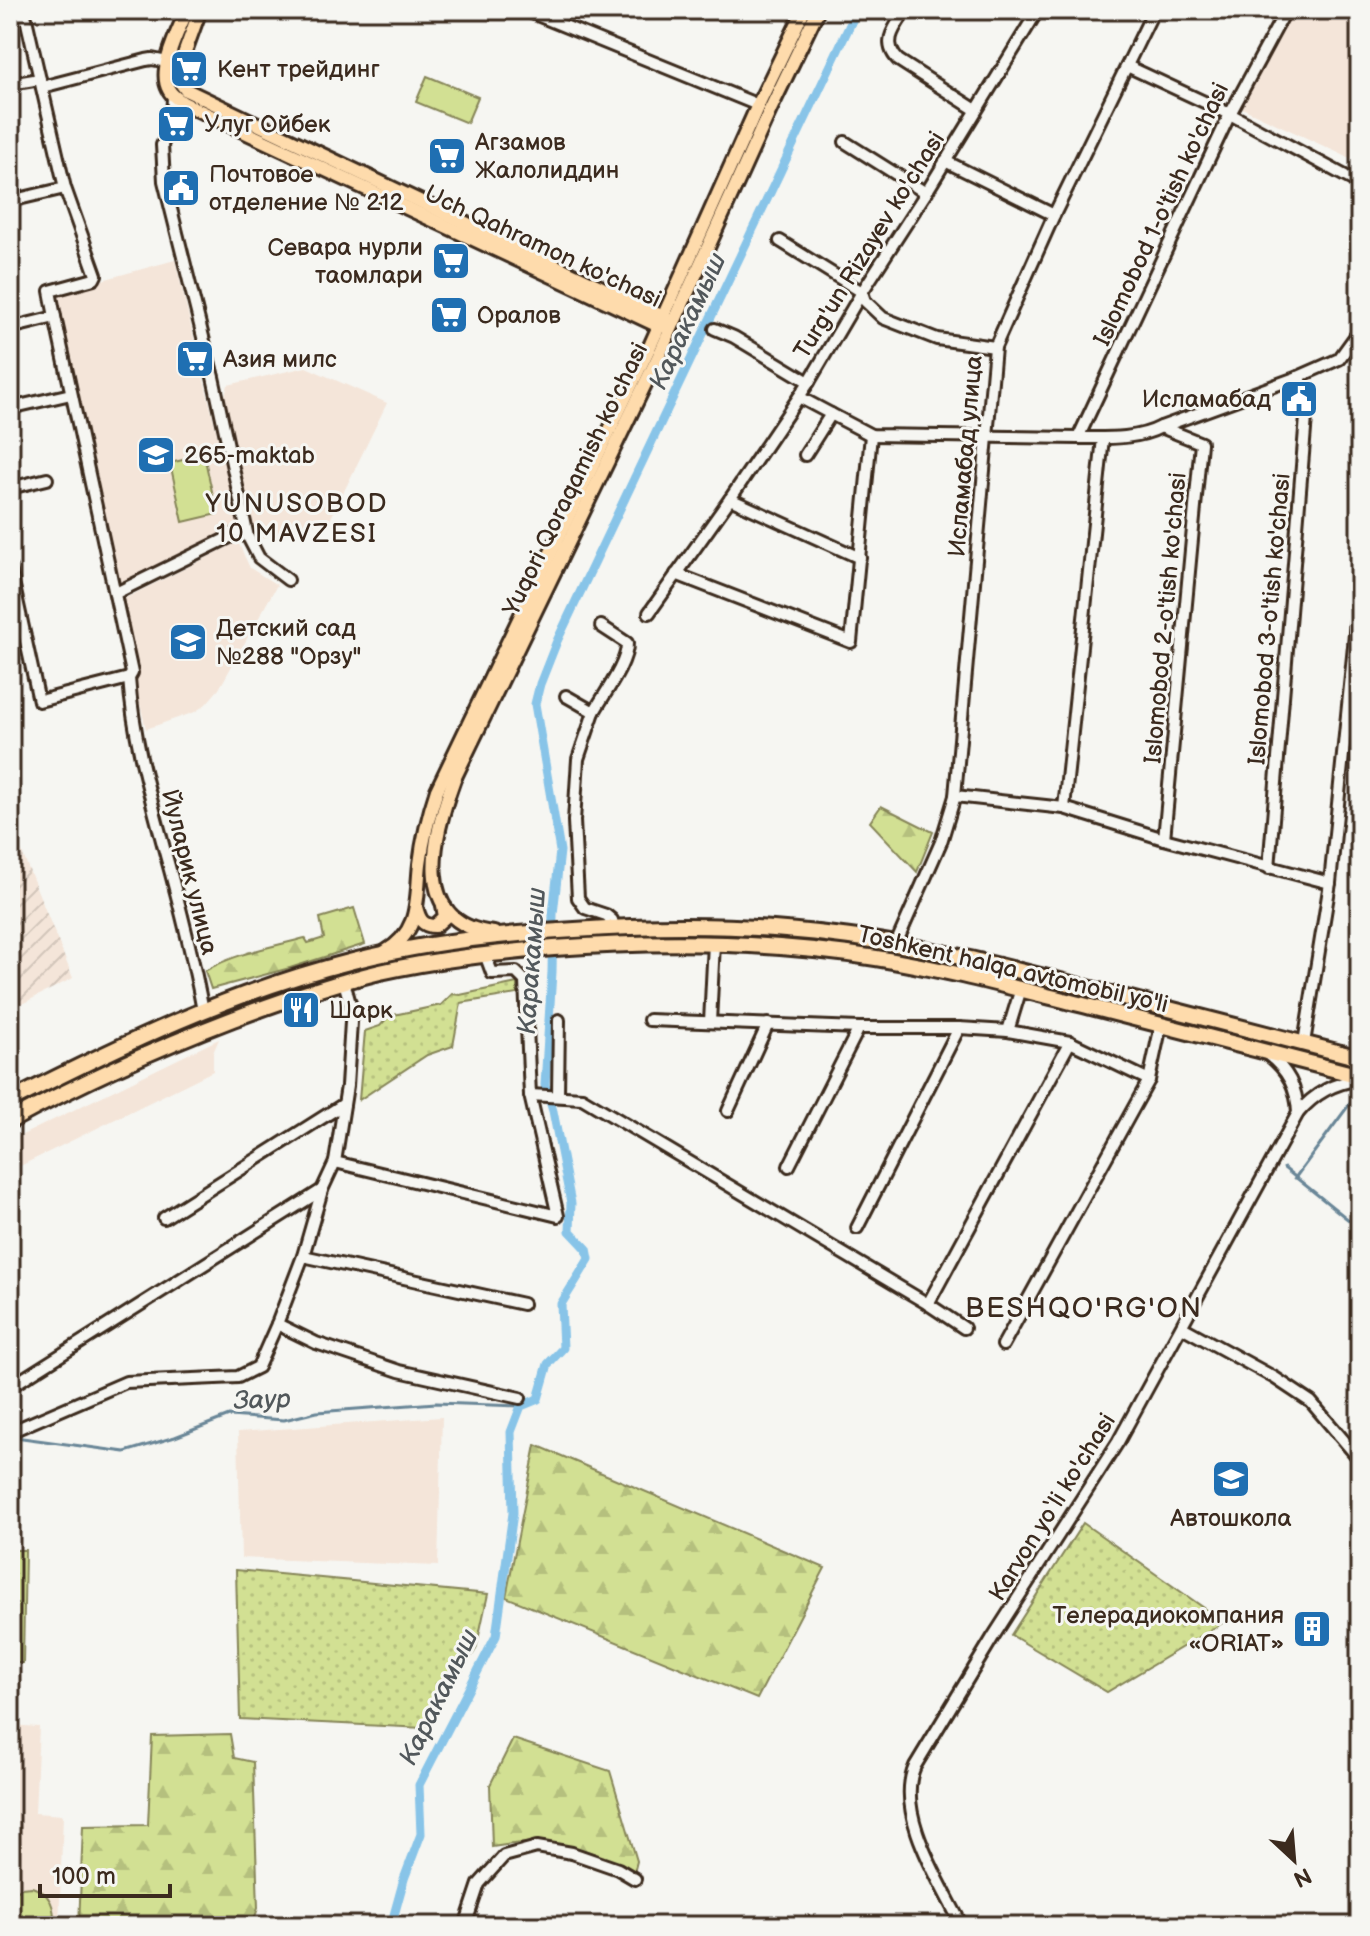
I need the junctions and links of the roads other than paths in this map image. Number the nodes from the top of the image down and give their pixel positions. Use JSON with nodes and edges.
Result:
{"nodes":[{"id":1,"x":24,"y":10,"type":"edge"},
{"id":2,"x":187,"y":10,"type":"edge"},
{"id":3,"x":200,"y":10,"type":"edge"},
{"id":4,"x":526,"y":10,"type":"edge"},
{"id":5,"x":804,"y":10,"type":"edge"},
{"id":6,"x":818,"y":10,"type":"edge"},
{"id":7,"x":906,"y":10,"type":"edge"},
{"id":8,"x":1038,"y":10,"type":"edge"},
{"id":9,"x":1154,"y":10,"type":"edge"},
{"id":10,"x":1286,"y":10,"type":"edge"},
{"id":11,"x":167,"y":62,"type":"junction"},
{"id":12,"x":1127,"y":66,"type":"junction"},
{"id":13,"x":41,"y":83,"type":"junction"},
{"id":14,"x":10,"y":84,"type":"edge"},
{"id":15,"x":173,"y":96,"type":"junction"},
{"id":16,"x":758,"y":105,"type":"junction"},
{"id":17,"x":976,"y":110,"type":"junction"},
{"id":18,"x":1230,"y":114,"type":"junction"},
{"id":19,"x":845,"y":142,"type":"dead end"},
{"id":20,"x":283,"y":143,"type":"junction"},
{"id":21,"x":945,"y":161,"type":"junction"},
{"id":22,"x":1360,"y":184,"type":"edge"},
{"id":23,"x":65,"y":188,"type":"junction"},
{"id":24,"x":926,"y":193,"type":"junction"},
{"id":25,"x":10,"y":201,"type":"edge"},
{"id":26,"x":1054,"y":215,"type":"junction"},
{"id":27,"x":780,"y":241,"type":"dead end"},
{"id":28,"x":862,"y":292,"type":"junction"},
{"id":29,"x":55,"y":317,"type":"junction"},
{"id":30,"x":665,"y":323,"type":"junction"},
{"id":31,"x":10,"y":328,"type":"edge"},
{"id":32,"x":715,"y":329,"type":"dead end"},
{"id":33,"x":1360,"y":330,"type":"edge"},
{"id":34,"x":995,"y":347,"type":"junction"},
{"id":35,"x":1298,"y":377,"type":"junction"},
{"id":36,"x":809,"y":382,"type":"junction"},
{"id":37,"x":71,"y":394,"type":"junction"},
{"id":38,"x":799,"y":397,"type":"junction"},
{"id":39,"x":10,"y":408,"type":"edge"},
{"id":40,"x":831,"y":414,"type":"junction"},
{"id":41,"x":1161,"y":427,"type":"junction"},
{"id":42,"x":871,"y":435,"type":"junction"},
{"id":43,"x":986,"y":437,"type":"junction"},
{"id":44,"x":1078,"y":438,"type":"junction"},
{"id":45,"x":1103,"y":438,"type":"junction"},
{"id":46,"x":805,"y":455,"type":"dead end"},
{"id":47,"x":47,"y":479,"type":"dead end"},
{"id":48,"x":10,"y":488,"type":"edge"},
{"id":49,"x":730,"y":499,"type":"junction"},
{"id":50,"x":246,"y":529,"type":"junction"},
{"id":51,"x":860,"y":558,"type":"junction"},
{"id":52,"x":1360,"y":562,"type":"edge"},
{"id":53,"x":10,"y":568,"type":"edge"},
{"id":54,"x":676,"y":574,"type":"junction"},
{"id":55,"x":288,"y":580,"type":"dead end"},
{"id":56,"x":116,"y":593,"type":"junction"},
{"id":57,"x":15,"y":610,"type":"edge"},
{"id":58,"x":649,"y":613,"type":"dead end"},
{"id":59,"x":601,"y":626,"type":"dead end"},
{"id":60,"x":1357,"y":647,"type":"edge"},
{"id":61,"x":129,"y":678,"type":"junction"},
{"id":62,"x":566,"y":696,"type":"dead end"},
{"id":63,"x":594,"y":712,"type":"junction"},
{"id":64,"x":955,"y":796,"type":"junction"},
{"id":65,"x":1064,"y":808,"type":"junction"},
{"id":66,"x":1164,"y":839,"type":"junction"},
{"id":67,"x":1269,"y":868,"type":"junction"},
{"id":68,"x":1330,"y":883,"type":"junction"},
{"id":69,"x":442,"y":904,"type":"junction"},
{"id":70,"x":416,"y":907,"type":"junction"},
{"id":71,"x":614,"y":928,"type":"junction"},
{"id":72,"x":509,"y":934,"type":"junction"},
{"id":73,"x":714,"y":943,"type":"junction"},
{"id":74,"x":896,"y":944,"type":"junction"},
{"id":75,"x":382,"y":954,"type":"junction"},
{"id":76,"x":485,"y":954,"type":"junction"},
{"id":77,"x":1053,"y":979,"type":"junction"},
{"id":78,"x":344,"y":982,"type":"junction"},
{"id":79,"x":278,"y":983,"type":"junction"},
{"id":80,"x":1019,"y":995,"type":"dead end"},
{"id":81,"x":1049,"y":996,"type":"junction"},
{"id":82,"x":284,"y":1000,"type":"junction"},
{"id":83,"x":203,"y":1011,"type":"junction"},
{"id":84,"x":559,"y":1020,"type":"dead end"},
{"id":85,"x":649,"y":1020,"type":"dead end"},
{"id":86,"x":710,"y":1022,"type":"junction"},
{"id":87,"x":768,"y":1024,"type":"junction"},
{"id":88,"x":1161,"y":1025,"type":"junction"},
{"id":89,"x":1231,"y":1025,"type":"junction"},
{"id":90,"x":859,"y":1028,"type":"junction"},
{"id":91,"x":959,"y":1028,"type":"junction"},
{"id":92,"x":1008,"y":1031,"type":"junction"},
{"id":93,"x":1070,"y":1042,"type":"junction"},
{"id":94,"x":1226,"y":1042,"type":"junction"},
{"id":95,"x":1304,"y":1043,"type":"junction"},
{"id":96,"x":1263,"y":1051,"type":"junction"},
{"id":97,"x":1360,"y":1058,"type":"edge"},
{"id":98,"x":1360,"y":1078,"type":"edge"},
{"id":99,"x":1149,"y":1080,"type":"junction"},
{"id":100,"x":530,"y":1095,"type":"junction"},
{"id":101,"x":558,"y":1095,"type":"junction"},
{"id":102,"x":10,"y":1101,"type":"edge"},
{"id":103,"x":344,"y":1104,"type":"junction"},
{"id":104,"x":728,"y":1111,"type":"dead end"},
{"id":105,"x":1298,"y":1113,"type":"junction"},
{"id":106,"x":10,"y":1121,"type":"edge"},
{"id":107,"x":335,"y":1162,"type":"junction"},
{"id":108,"x":789,"y":1166,"type":"dead end"},
{"id":109,"x":322,"y":1190,"type":"junction"},
{"id":110,"x":164,"y":1218,"type":"dead end"},
{"id":111,"x":857,"y":1228,"type":"dead end"},
{"id":112,"x":303,"y":1256,"type":"junction"},
{"id":113,"x":523,"y":1304,"type":"dead end"},
{"id":114,"x":928,"y":1304,"type":"junction"},
{"id":115,"x":277,"y":1324,"type":"junction"},
{"id":116,"x":1182,"y":1327,"type":"junction"},
{"id":117,"x":964,"y":1328,"type":"dead end"},
{"id":118,"x":1003,"y":1345,"type":"dead end"},
{"id":119,"x":10,"y":1387,"type":"edge"},
{"id":120,"x":520,"y":1398,"type":"dead end"},
{"id":121,"x":10,"y":1432,"type":"edge"},
{"id":122,"x":1360,"y":1458,"type":"edge"},
{"id":123,"x":635,"y":1879,"type":"dead end"},
{"id":124,"x":465,"y":1926,"type":"edge"},
{"id":125,"x":962,"y":1926,"type":"edge"}],
"edges":[{"from":1,"to":13,"type":"street"},
{"from":2,"to":11,"type":"main road"},
{"from":3,"to":20,"type":"main road","name":"Uch Qahramon ko'chasi"},
{"from":4,"to":16,"type":"street"},
{"from":5,"to":16,"type":"main road","name":"Yuqori Qoraqamish ko'chasi"},
{"from":6,"to":30,"type":"main road","name":"Yuqori Qoraqamish ko'chasi"},
{"from":7,"to":17,"type":"street"},
{"from":8,"to":17,"type":"street","name":"Turg'un Rizayev ko'chasi"},
{"from":9,"to":12,"type":"street","name":"Исламабад улица"},
{"from":10,"to":18,"type":"street","name":"Islomobod 1-o'tish ko'chasi"},
{"from":11,"to":13,"type":"street"},
{"from":11,"to":15,"type":"main road"},
{"from":12,"to":18,"type":"street"},
{"from":12,"to":26,"type":"street","name":"Исламабад улица"},
{"from":13,"to":14,"type":"street"},
{"from":13,"to":23,"type":"street"},
{"from":15,"to":20,"type":"main road","name":"Uch Qahramon ko'chasi"},
{"from":15,"to":50,"type":"street"},
{"from":16,"to":30,"type":"main road","name":"Yuqori Qoraqamish ko'chasi"},
{"from":17,"to":21,"type":"street","name":"Turg'un Rizayev ko'chasi"},
{"from":18,"to":22,"type":"street"},
{"from":18,"to":44,"type":"street","name":"Islomobod 1-o'tish ko'chasi"},
{"from":19,"to":24,"type":"street"},
{"from":20,"to":30,"type":"main road","name":"Uch Qahramon ko'chasi"},
{"from":21,"to":24,"type":"street","name":"Turg'un Rizayev ko'chasi"},
{"from":21,"to":26,"type":"street"},
{"from":23,"to":25,"type":"street"},
{"from":23,"to":29,"type":"street"},
{"from":24,"to":28,"type":"street","name":"Turg'un Rizayev ko'chasi"},
{"from":26,"to":34,"type":"street","name":"Исламабад улица"},
{"from":27,"to":28,"type":"street"},
{"from":28,"to":34,"type":"street"},
{"from":28,"to":36,"type":"street","name":"Turg'un Rizayev ko'chasi"},
{"from":29,"to":31,"type":"street"},
{"from":29,"to":37,"type":"street","name":"Йуларик улица"},
{"from":30,"to":69,"type":"main road","name":"Yuqori Qoraqamish ko'chasi"},
{"from":30,"to":70,"type":"main road","name":"Yuqori Qoraqamish ko'chasi"},
{"from":32,"to":36,"type":"street"},
{"from":33,"to":35,"type":"street"},
{"from":34,"to":43,"type":"street","name":"Исламабад улица"},
{"from":35,"to":41,"type":"street"},
{"from":35,"to":67,"type":"street","name":"Islomobod 3-o'tish ko'chasi"},
{"from":36,"to":38,"type":"street","name":"Turg'un Rizayev ko'chasi"},
{"from":37,"to":39,"type":"street"},
{"from":37,"to":56,"type":"street","name":"Йуларик улица"},
{"from":38,"to":40,"type":"street"},
{"from":38,"to":49,"type":"street","name":"Turg'un Rizayev ko'chasi"},
{"from":40,"to":42,"type":"street"},
{"from":40,"to":46,"type":"street"},
{"from":41,"to":45,"type":"street"},
{"from":41,"to":66,"type":"street","name":"Islomobod 2-o'tish ko'chasi"},
{"from":42,"to":43,"type":"street"},
{"from":42,"to":51,"type":"street"},
{"from":43,"to":44,"type":"street"},
{"from":43,"to":64,"type":"street","name":"Исламабад улица"},
{"from":44,"to":45,"type":"street"},
{"from":45,"to":65,"type":"street"},
{"from":47,"to":48,"type":"street"},
{"from":49,"to":51,"type":"street"},
{"from":49,"to":54,"type":"street","name":"Turg'un Rizayev ko'chasi"},
{"from":50,"to":55,"type":"street"},
{"from":50,"to":56,"type":"street"},
{"from":51,"to":54,"type":"street"},
{"from":52,"to":60,"type":"street"},
{"from":53,"to":57,"type":"street"},
{"from":54,"to":58,"type":"street","name":"Turg'un Rizayev ko'chasi"},
{"from":56,"to":61,"type":"street","name":"Йуларик улица"},
{"from":57,"to":61,"type":"street"},
{"from":59,"to":63,"type":"street"},
{"from":60,"to":68,"type":"street"},
{"from":61,"to":83,"type":"street","name":"Йуларик улица"},
{"from":62,"to":63,"type":"street"},
{"from":63,"to":71,"type":"street"},
{"from":64,"to":65,"type":"street"},
{"from":64,"to":74,"type":"street","name":"Исламабад улица"},
{"from":65,"to":66,"type":"street"},
{"from":66,"to":67,"type":"street"},
{"from":67,"to":68,"type":"street"},
{"from":68,"to":95,"type":"street"},
{"from":69,"to":70,"type":"main road"},
{"from":69,"to":72,"type":"main road"},
{"from":70,"to":75,"type":"main road","name":"Yuqori Qoraqamish ko'chasi"},
{"from":71,"to":72,"type":"highway","name":"Toshkent halqa avtomobil yo'li"},
{"from":71,"to":74,"type":"highway","name":"Toshkent halqa avtomobil yo'li"},
{"from":72,"to":75,"type":"highway","name":"Toshkent halqa avtomobil yo'li"},
{"from":73,"to":76,"type":"highway","name":"Toshkent halqa avtomobil yo'li"},
{"from":73,"to":81,"type":"highway","name":"Toshkent halqa avtomobil yo'li"},
{"from":73,"to":86,"type":"street"},
{"from":74,"to":77,"type":"highway","name":"Toshkent halqa avtomobil yo'li"},
{"from":75,"to":79,"type":"highway","name":"Toshkent halqa avtomobil yo'li"},
{"from":76,"to":78,"type":"highway","name":"Toshkent halqa avtomobil yo'li"},
{"from":76,"to":100,"type":"street"},
{"from":77,"to":81,"type":"highway"},
{"from":77,"to":89,"type":"highway","name":"Toshkent halqa avtomobil yo'li"},
{"from":78,"to":82,"type":"highway","name":"Toshkent halqa avtomobil yo'li"},
{"from":78,"to":103,"type":"street"},
{"from":79,"to":82,"type":"highway"},
{"from":79,"to":83,"type":"highway","name":"Toshkent halqa avtomobil yo'li"},
{"from":80,"to":92,"type":"street"},
{"from":81,"to":88,"type":"highway","name":"Toshkent halqa avtomobil yo'li"},
{"from":82,"to":106,"type":"highway","name":"Toshkent halqa avtomobil yo'li"},
{"from":83,"to":102,"type":"highway","name":"Toshkent halqa avtomobil yo'li"},
{"from":84,"to":101,"type":"street"},
{"from":85,"to":86,"type":"street"},
{"from":86,"to":87,"type":"street"},
{"from":87,"to":90,"type":"street"},
{"from":87,"to":104,"type":"street"},
{"from":88,"to":94,"type":"highway","name":"Toshkent halqa avtomobil yo'li"},
{"from":88,"to":99,"type":"street"},
{"from":89,"to":94,"type":"highway"},
{"from":89,"to":95,"type":"highway","name":"Toshkent halqa avtomobil yo'li"},
{"from":90,"to":91,"type":"street"},
{"from":90,"to":108,"type":"street"},
{"from":91,"to":92,"type":"street"},
{"from":91,"to":111,"type":"street"},
{"from":92,"to":93,"type":"street"},
{"from":93,"to":99,"type":"street"},
{"from":93,"to":114,"type":"street"},
{"from":94,"to":96,"type":"highway","name":"Toshkent halqa avtomobil yo'li"},
{"from":95,"to":97,"type":"highway","name":"Toshkent halqa avtomobil yo'li"},
{"from":96,"to":98,"type":"highway","name":"Toshkent halqa avtomobil yo'li"},
{"from":96,"to":105,"type":"street"},
{"from":98,"to":105,"type":"street"},
{"from":99,"to":118,"type":"street"},
{"from":100,"to":101,"type":"street"},
{"from":100,"to":107,"type":"street"},
{"from":101,"to":114,"type":"street"},
{"from":103,"to":107,"type":"street"},
{"from":103,"to":110,"type":"street"},
{"from":105,"to":116,"type":"street","name":"Karvon yo‘li ko'chasi"},
{"from":107,"to":109,"type":"street"},
{"from":109,"to":112,"type":"street"},
{"from":109,"to":119,"type":"street"},
{"from":112,"to":113,"type":"street"},
{"from":112,"to":115,"type":"street"},
{"from":114,"to":117,"type":"street"},
{"from":115,"to":120,"type":"street"},
{"from":115,"to":121,"type":"street"},
{"from":116,"to":122,"type":"street"},
{"from":116,"to":125,"type":"street","name":"Karvon yo‘li ko'chasi"},
{"from":123,"to":124,"type":"street"}]}
